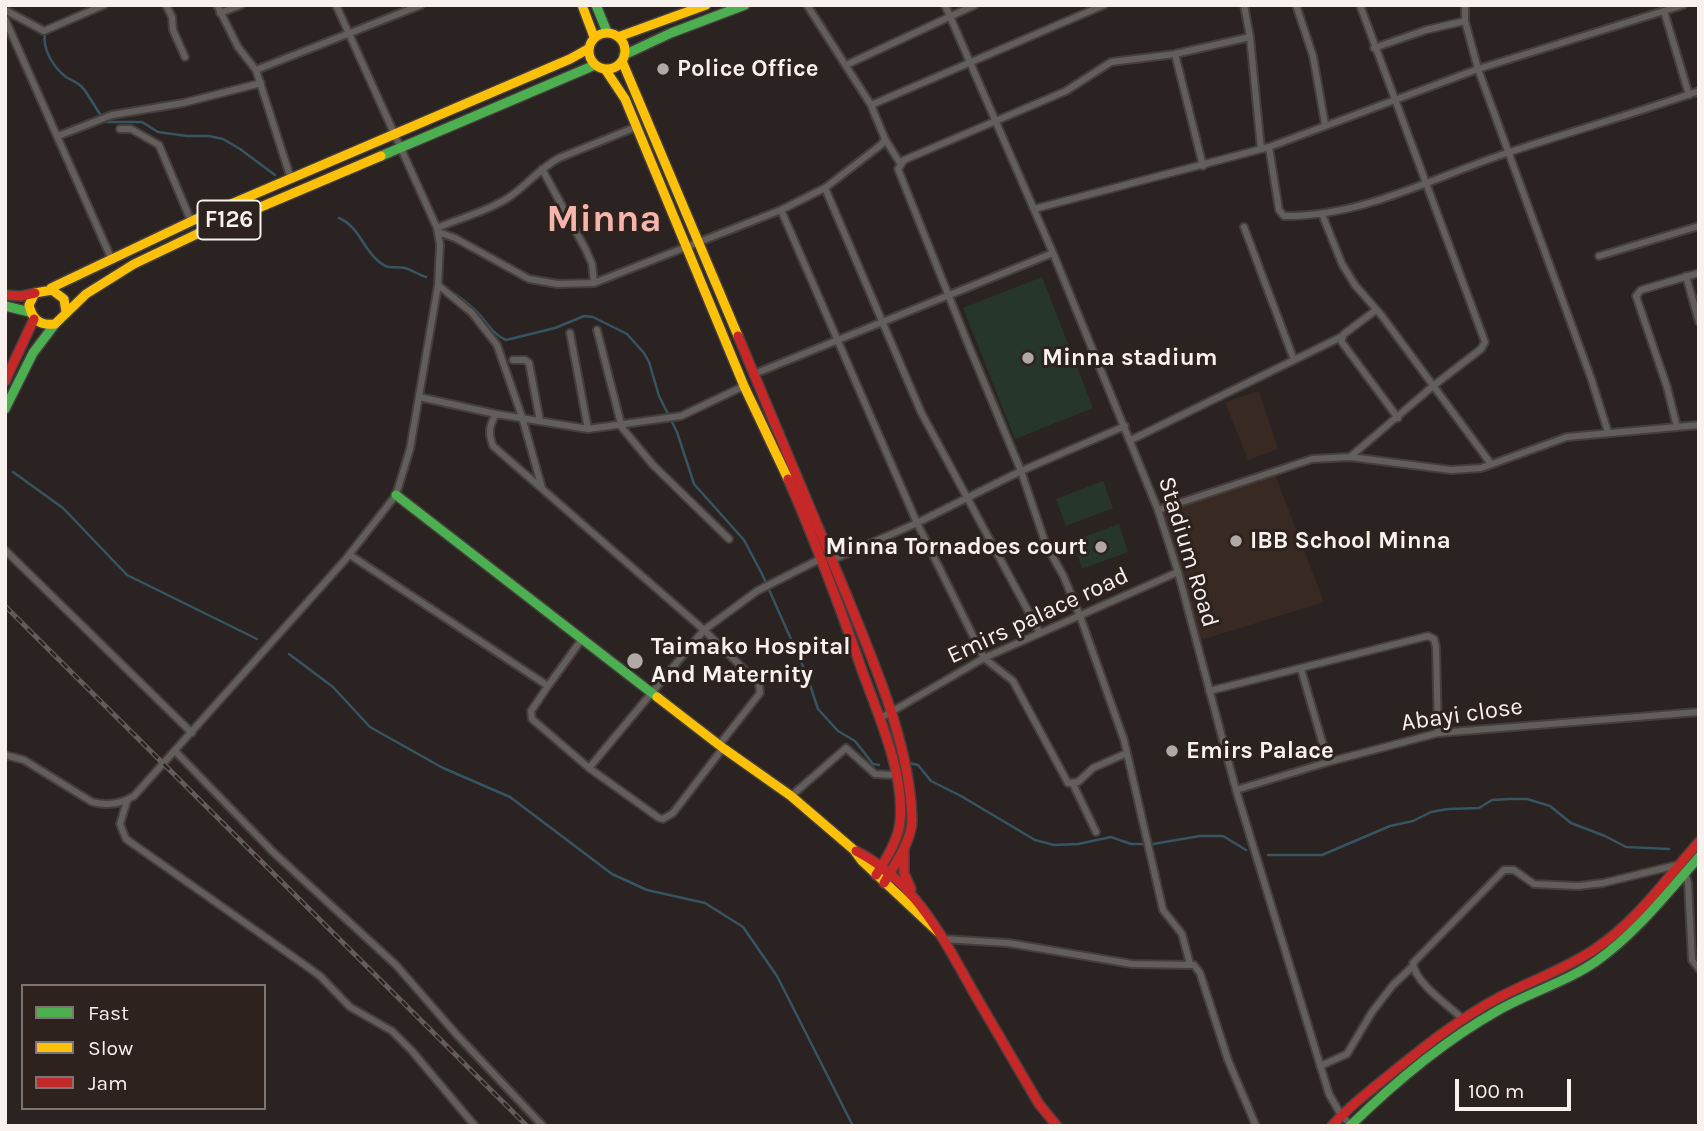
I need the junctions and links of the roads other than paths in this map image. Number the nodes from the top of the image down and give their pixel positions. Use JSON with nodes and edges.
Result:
{"nodes":[{"id":1,"x":104,"y":5,"type":"edge"},
{"id":2,"x":166,"y":5,"type":"edge"},
{"id":3,"x":217,"y":5,"type":"edge"},
{"id":4,"x":242,"y":5,"type":"edge"},
{"id":5,"x":336,"y":5,"type":"edge"},
{"id":6,"x":421,"y":5,"type":"edge"},
{"id":7,"x":582,"y":5,"type":"edge"},
{"id":8,"x":596,"y":5,"type":"edge"},
{"id":9,"x":706,"y":5,"type":"edge"},
{"id":10,"x":745,"y":5,"type":"edge"},
{"id":11,"x":807,"y":5,"type":"edge"},
{"id":12,"x":945,"y":5,"type":"edge"},
{"id":13,"x":975,"y":5,"type":"edge"},
{"id":14,"x":1104,"y":5,"type":"edge"},
{"id":15,"x":1244,"y":5,"type":"edge"},
{"id":16,"x":1296,"y":5,"type":"edge"},
{"id":17,"x":1360,"y":5,"type":"edge"},
{"id":18,"x":1683,"y":5,"type":"edge"},
{"id":19,"x":1465,"y":7,"type":"edge"},
{"id":20,"x":688,"y":9,"type":"edge"},
{"id":21,"x":5,"y":10,"type":"edge"},
{"id":22,"x":1664,"y":11,"type":"junction"},
{"id":23,"x":220,"y":13,"type":"junction"},
{"id":24,"x":949,"y":17,"type":"junction"},
{"id":25,"x":5,"y":19,"type":"edge"},
{"id":26,"x":1465,"y":21,"type":"junction"},
{"id":27,"x":607,"y":32,"type":"junction"},
{"id":28,"x":348,"y":33,"type":"junction"},
{"id":29,"x":594,"y":37,"type":"junction"},
{"id":30,"x":618,"y":37,"type":"junction"},
{"id":31,"x":1250,"y":37,"type":"junction"},
{"id":32,"x":1374,"y":48,"type":"junction"},
{"id":33,"x":588,"y":49,"type":"junction"},
{"id":34,"x":1175,"y":54,"type":"junction"},
{"id":35,"x":185,"y":57,"type":"dead end"},
{"id":36,"x":623,"y":58,"type":"junction"},
{"id":37,"x":969,"y":62,"type":"junction"},
{"id":38,"x":595,"y":65,"type":"junction"},
{"id":39,"x":846,"y":65,"type":"junction"},
{"id":40,"x":256,"y":69,"type":"junction"},
{"id":41,"x":606,"y":69,"type":"junction"},
{"id":42,"x":1478,"y":69,"type":"junction"},
{"id":43,"x":261,"y":83,"type":"junction"},
{"id":44,"x":1699,"y":91,"type":"edge"},
{"id":45,"x":1689,"y":95,"type":"junction"},
{"id":46,"x":1395,"y":99,"type":"junction"},
{"id":47,"x":871,"y":105,"type":"junction"},
{"id":48,"x":996,"y":122,"type":"junction"},
{"id":49,"x":1325,"y":124,"type":"junction"},
{"id":50,"x":636,"y":127,"type":"junction"},
{"id":51,"x":120,"y":129,"type":"dead end"},
{"id":52,"x":394,"y":132,"type":"junction"},
{"id":53,"x":58,"y":136,"type":"junction"},
{"id":54,"x":885,"y":139,"type":"junction"},
{"id":55,"x":401,"y":147,"type":"junction"},
{"id":56,"x":1265,"y":148,"type":"junction"},
{"id":57,"x":1509,"y":152,"type":"junction"},
{"id":58,"x":900,"y":163,"type":"junction"},
{"id":59,"x":1203,"y":166,"type":"junction"},
{"id":60,"x":542,"y":169,"type":"junction"},
{"id":61,"x":291,"y":179,"type":"junction"},
{"id":62,"x":1426,"y":183,"type":"junction"},
{"id":63,"x":825,"y":188,"type":"junction"},
{"id":64,"x":1034,"y":209,"type":"junction"},
{"id":65,"x":781,"y":210,"type":"junction"},
{"id":66,"x":1322,"y":214,"type":"junction"},
{"id":67,"x":191,"y":221,"type":"junction"},
{"id":68,"x":1699,"y":226,"type":"edge"},
{"id":69,"x":1244,"y":227,"type":"dead end"},
{"id":70,"x":438,"y":230,"type":"junction"},
{"id":71,"x":698,"y":242,"type":"junction"},
{"id":72,"x":687,"y":247,"type":"junction"},
{"id":73,"x":1053,"y":253,"type":"junction"},
{"id":74,"x":1598,"y":256,"type":"dead end"},
{"id":75,"x":112,"y":260,"type":"junction"},
{"id":76,"x":1699,"y":273,"type":"edge"},
{"id":77,"x":1686,"y":276,"type":"junction"},
{"id":78,"x":594,"y":282,"type":"junction"},
{"id":79,"x":438,"y":285,"type":"junction"},
{"id":80,"x":50,"y":288,"type":"junction"},
{"id":81,"x":35,"y":293,"type":"junction"},
{"id":82,"x":5,"y":295,"type":"edge"},
{"id":83,"x":950,"y":295,"type":"junction"},
{"id":84,"x":5,"y":306,"type":"edge"},
{"id":85,"x":1376,"y":310,"type":"junction"},
{"id":86,"x":66,"y":312,"type":"junction"},
{"id":87,"x":32,"y":315,"type":"junction"},
{"id":88,"x":882,"y":322,"type":"junction"},
{"id":89,"x":1699,"y":322,"type":"edge"},
{"id":90,"x":55,"y":324,"type":"junction"},
{"id":91,"x":597,"y":330,"type":"dead end"},
{"id":92,"x":569,"y":333,"type":"dead end"},
{"id":93,"x":1341,"y":337,"type":"junction"},
{"id":94,"x":839,"y":340,"type":"junction"},
{"id":95,"x":513,"y":360,"type":"dead end"},
{"id":96,"x":1294,"y":360,"type":"junction"},
{"id":97,"x":754,"y":374,"type":"junction"},
{"id":98,"x":5,"y":382,"type":"edge"},
{"id":99,"x":744,"y":386,"type":"junction"},
{"id":100,"x":1433,"y":386,"type":"junction"},
{"id":101,"x":419,"y":397,"type":"junction"},
{"id":102,"x":5,"y":409,"type":"edge"},
{"id":103,"x":496,"y":414,"type":"junction"},
{"id":104,"x":522,"y":417,"type":"junction"},
{"id":105,"x":1398,"y":418,"type":"junction"},
{"id":106,"x":540,"y":421,"type":"junction"},
{"id":107,"x":620,"y":424,"type":"junction"},
{"id":108,"x":1699,"y":425,"type":"edge"},
{"id":109,"x":1125,"y":426,"type":"junction"},
{"id":110,"x":1677,"y":427,"type":"junction"},
{"id":111,"x":587,"y":429,"type":"junction"},
{"id":112,"x":1608,"y":432,"type":"junction"},
{"id":113,"x":1131,"y":440,"type":"junction"},
{"id":114,"x":1350,"y":457,"type":"junction"},
{"id":115,"x":1491,"y":464,"type":"junction"},
{"id":116,"x":1021,"y":471,"type":"junction"},
{"id":117,"x":541,"y":488,"type":"junction"},
{"id":118,"x":396,"y":495,"type":"junction"},
{"id":119,"x":965,"y":498,"type":"junction"},
{"id":120,"x":1158,"y":510,"type":"junction"},
{"id":121,"x":917,"y":523,"type":"junction"},
{"id":122,"x":729,"y":540,"type":"dead end"},
{"id":123,"x":5,"y":550,"type":"edge"},
{"id":124,"x":350,"y":555,"type":"junction"},
{"id":125,"x":822,"y":558,"type":"junction"},
{"id":126,"x":832,"y":560,"type":"junction"},
{"id":127,"x":1178,"y":572,"type":"junction"},
{"id":128,"x":1080,"y":616,"type":"junction"},
{"id":129,"x":704,"y":630,"type":"junction"},
{"id":130,"x":1040,"y":634,"type":"junction"},
{"id":131,"x":582,"y":639,"type":"junction"},
{"id":132,"x":984,"y":658,"type":"junction"},
{"id":133,"x":1301,"y":669,"type":"junction"},
{"id":134,"x":548,"y":686,"type":"junction"},
{"id":135,"x":1209,"y":691,"type":"junction"},
{"id":136,"x":653,"y":692,"type":"junction"},
{"id":137,"x":1699,"y":712,"type":"edge"},
{"id":138,"x":891,"y":713,"type":"junction"},
{"id":139,"x":879,"y":719,"type":"junction"},
{"id":140,"x":192,"y":733,"type":"junction"},
{"id":141,"x":1438,"y":733,"type":"junction"},
{"id":142,"x":721,"y":747,"type":"junction"},
{"id":143,"x":176,"y":752,"type":"junction"},
{"id":144,"x":1127,"y":753,"type":"junction"},
{"id":145,"x":5,"y":755,"type":"edge"},
{"id":146,"x":1328,"y":762,"type":"junction"},
{"id":147,"x":589,"y":768,"type":"junction"},
{"id":148,"x":894,"y":775,"type":"junction"},
{"id":149,"x":1073,"y":784,"type":"junction"},
{"id":150,"x":1236,"y":790,"type":"junction"},
{"id":151,"x":792,"y":796,"type":"junction"},
{"id":152,"x":127,"y":801,"type":"junction"},
{"id":153,"x":1096,"y":832,"type":"dead end"},
{"id":154,"x":1699,"y":842,"type":"edge"},
{"id":155,"x":904,"y":847,"type":"junction"},
{"id":156,"x":1699,"y":858,"type":"edge"},
{"id":157,"x":1677,"y":865,"type":"junction"},
{"id":158,"x":882,"y":871,"type":"junction"},
{"id":159,"x":1685,"y":872,"type":"junction"},
{"id":160,"x":913,"y":894,"type":"junction"},
{"id":161,"x":941,"y":935,"type":"junction"},
{"id":162,"x":1190,"y":964,"type":"junction"},
{"id":163,"x":1412,"y":967,"type":"junction"},
{"id":164,"x":1699,"y":969,"type":"edge"},
{"id":165,"x":1463,"y":1019,"type":"junction"},
{"id":166,"x":1320,"y":1066,"type":"junction"},
{"id":167,"x":1340,"y":1115,"type":"junction"},
{"id":168,"x":1350,"y":1125,"type":"edge"},
{"id":169,"x":475,"y":1126,"type":"edge"},
{"id":170,"x":543,"y":1126,"type":"edge"},
{"id":171,"x":1057,"y":1126,"type":"edge"},
{"id":172,"x":1256,"y":1126,"type":"edge"},
{"id":173,"x":1332,"y":1126,"type":"edge"}],
"edges":[{"from":1,"to":21,"type":"street"},
{"from":2,"to":35,"type":"street"},
{"from":3,"to":23,"type":"street"},
{"from":4,"to":23,"type":"street"},
{"from":5,"to":28,"type":"street"},
{"from":6,"to":28,"type":"street"},
{"from":7,"to":29,"type":"main road"},
{"from":8,"to":27,"type":"main road"},
{"from":9,"to":20,"type":"main road"},
{"from":10,"to":36,"type":"main road"},
{"from":11,"to":39,"type":"street"},
{"from":12,"to":24,"type":"street","name":"Stadium Road"},
{"from":13,"to":24,"type":"street"},
{"from":14,"to":37,"type":"street"},
{"from":15,"to":31,"type":"street"},
{"from":16,"to":49,"type":"street"},
{"from":17,"to":32,"type":"street"},
{"from":18,"to":22,"type":"street"},
{"from":19,"to":26,"type":"street"},
{"from":20,"to":30,"type":"main road"},
{"from":22,"to":42,"type":"street"},
{"from":22,"to":45,"type":"street"},
{"from":23,"to":40,"type":"street"},
{"from":24,"to":37,"type":"street","name":"Stadium Road"},
{"from":24,"to":39,"type":"street"},
{"from":25,"to":53,"type":"street"},
{"from":26,"to":32,"type":"street"},
{"from":26,"to":42,"type":"street"},
{"from":27,"to":29,"type":"main road"},
{"from":27,"to":30,"type":"main road"},
{"from":28,"to":40,"type":"street"},
{"from":28,"to":52,"type":"street"},
{"from":29,"to":33,"type":"main road"},
{"from":30,"to":36,"type":"main road"},
{"from":31,"to":34,"type":"street"},
{"from":31,"to":56,"type":"street"},
{"from":32,"to":46,"type":"street"},
{"from":33,"to":38,"type":"main road"},
{"from":33,"to":52,"type":"main road","number":"F126"},
{"from":34,"to":48,"type":"street"},
{"from":34,"to":59,"type":"street"},
{"from":36,"to":41,"type":"main road"},
{"from":36,"to":71,"type":"main road"},
{"from":37,"to":47,"type":"street"},
{"from":37,"to":48,"type":"street","name":"Stadium Road"},
{"from":38,"to":41,"type":"main road"},
{"from":38,"to":55,"type":"main road","number":"F126"},
{"from":39,"to":47,"type":"street"},
{"from":40,"to":43,"type":"street"},
{"from":41,"to":50,"type":"main road"},
{"from":42,"to":46,"type":"street"},
{"from":42,"to":57,"type":"street"},
{"from":43,"to":53,"type":"street"},
{"from":43,"to":61,"type":"street"},
{"from":44,"to":45,"type":"street"},
{"from":45,"to":57,"type":"street"},
{"from":46,"to":49,"type":"street"},
{"from":46,"to":62,"type":"street"},
{"from":47,"to":54,"type":"street"},
{"from":48,"to":58,"type":"street"},
{"from":48,"to":64,"type":"street","name":"Stadium Road"},
{"from":49,"to":56,"type":"street"},
{"from":50,"to":60,"type":"street"},
{"from":50,"to":72,"type":"main road"},
{"from":51,"to":67,"type":"street"},
{"from":52,"to":55,"type":"street"},
{"from":52,"to":61,"type":"main road","number":"F126"},
{"from":53,"to":75,"type":"street"},
{"from":54,"to":58,"type":"street"},
{"from":54,"to":63,"type":"street"},
{"from":55,"to":70,"type":"street"},
{"from":55,"to":86,"type":"main road","number":"F126"},
{"from":56,"to":59,"type":"street"},
{"from":56,"to":66,"type":"street"},
{"from":57,"to":62,"type":"street"},
{"from":57,"to":112,"type":"street"},
{"from":58,"to":83,"type":"street"},
{"from":59,"to":64,"type":"street"},
{"from":60,"to":70,"type":"street"},
{"from":60,"to":78,"type":"street"},
{"from":61,"to":67,"type":"main road","number":"F126"},
{"from":62,"to":66,"type":"street"},
{"from":62,"to":100,"type":"street"},
{"from":63,"to":65,"type":"street"},
{"from":63,"to":88,"type":"street"},
{"from":64,"to":73,"type":"street","name":"Stadium Road"},
{"from":65,"to":71,"type":"street"},
{"from":65,"to":94,"type":"street"},
{"from":66,"to":85,"type":"street"},
{"from":67,"to":75,"type":"main road","number":"F126"},
{"from":68,"to":74,"type":"street"},
{"from":69,"to":96,"type":"street"},
{"from":70,"to":78,"type":"street"},
{"from":70,"to":79,"type":"street"},
{"from":71,"to":72,"type":"street"},
{"from":71,"to":97,"type":"main road"},
{"from":72,"to":78,"type":"street"},
{"from":72,"to":99,"type":"main road"},
{"from":73,"to":83,"type":"street"},
{"from":73,"to":109,"type":"street","name":"Stadium Road"},
{"from":75,"to":80,"type":"main road","number":"F126"},
{"from":76,"to":77,"type":"street"},
{"from":77,"to":89,"type":"street"},
{"from":77,"to":110,"type":"street"},
{"from":79,"to":101,"type":"street"},
{"from":79,"to":104,"type":"street"},
{"from":80,"to":81,"type":"main road","number":"F126"},
{"from":80,"to":86,"type":"main road"},
{"from":81,"to":82,"type":"main road"},
{"from":81,"to":87,"type":"main road"},
{"from":83,"to":88,"type":"street"},
{"from":83,"to":116,"type":"street"},
{"from":84,"to":87,"type":"main road"},
{"from":85,"to":93,"type":"street"},
{"from":85,"to":100,"type":"street"},
{"from":86,"to":90,"type":"main road","number":"F126"},
{"from":87,"to":90,"type":"main road"},
{"from":87,"to":98,"type":"main road"},
{"from":88,"to":94,"type":"street"},
{"from":88,"to":119,"type":"street"},
{"from":90,"to":102,"type":"main road","number":"F126"},
{"from":91,"to":107,"type":"street"},
{"from":92,"to":111,"type":"street"},
{"from":93,"to":96,"type":"street"},
{"from":93,"to":105,"type":"street"},
{"from":94,"to":97,"type":"street"},
{"from":94,"to":121,"type":"street"},
{"from":95,"to":106,"type":"street"},
{"from":96,"to":113,"type":"street"},
{"from":97,"to":126,"type":"main road"},
{"from":99,"to":107,"type":"street"},
{"from":99,"to":125,"type":"main road"},
{"from":100,"to":105,"type":"street"},
{"from":100,"to":115,"type":"street"},
{"from":101,"to":103,"type":"street"},
{"from":101,"to":118,"type":"street"},
{"from":103,"to":104,"type":"street"},
{"from":103,"to":117,"type":"street"},
{"from":104,"to":106,"type":"street"},
{"from":104,"to":117,"type":"street"},
{"from":105,"to":114,"type":"street"},
{"from":106,"to":111,"type":"street"},
{"from":107,"to":111,"type":"street"},
{"from":107,"to":122,"type":"street"},
{"from":108,"to":110,"type":"street"},
{"from":109,"to":113,"type":"street","name":"Stadium Road"},
{"from":109,"to":116,"type":"street"},
{"from":110,"to":112,"type":"street"},
{"from":112,"to":115,"type":"street"},
{"from":113,"to":120,"type":"street","name":"Stadium Road"},
{"from":114,"to":115,"type":"street"},
{"from":114,"to":120,"type":"street"},
{"from":116,"to":119,"type":"street"},
{"from":116,"to":128,"type":"street"},
{"from":117,"to":129,"type":"street"},
{"from":118,"to":124,"type":"street"},
{"from":118,"to":131,"type":"main road"},
{"from":119,"to":121,"type":"street"},
{"from":119,"to":130,"type":"street"},
{"from":120,"to":127,"type":"street","name":"Stadium Road"},
{"from":121,"to":126,"type":"street"},
{"from":121,"to":132,"type":"street"},
{"from":123,"to":140,"type":"street"},
{"from":124,"to":134,"type":"street"},
{"from":124,"to":140,"type":"street"},
{"from":125,"to":129,"type":"street"},
{"from":125,"to":139,"type":"main road"},
{"from":126,"to":138,"type":"main road"},
{"from":127,"to":128,"type":"street","name":"Emirs palace road"},
{"from":127,"to":135,"type":"street","name":"Stadium Road"},
{"from":128,"to":130,"type":"street","name":"Emirs palace road"},
{"from":128,"to":144,"type":"street"},
{"from":129,"to":136,"type":"street"},
{"from":129,"to":142,"type":"street"},
{"from":130,"to":132,"type":"street","name":"Emirs palace road"},
{"from":131,"to":134,"type":"street"},
{"from":131,"to":136,"type":"main road"},
{"from":132,"to":138,"type":"street","name":"Emirs palace road"},
{"from":132,"to":149,"type":"street"},
{"from":133,"to":135,"type":"street"},
{"from":133,"to":141,"type":"street"},
{"from":133,"to":146,"type":"street"},
{"from":134,"to":147,"type":"street"},
{"from":135,"to":150,"type":"street","name":"Stadium Road"},
{"from":136,"to":142,"type":"main road"},
{"from":136,"to":147,"type":"street"},
{"from":137,"to":141,"type":"street","name":"Abayi close"},
{"from":138,"to":139,"type":"street","name":"Emirs palace road"},
{"from":138,"to":155,"type":"main road"},
{"from":139,"to":148,"type":"main road"},
{"from":140,"to":143,"type":"street"},
{"from":141,"to":146,"type":"street","name":"Abayi close"},
{"from":142,"to":147,"type":"street"},
{"from":142,"to":151,"type":"main road"},
{"from":143,"to":152,"type":"street"},
{"from":143,"to":170,"type":"street"},
{"from":144,"to":149,"type":"street"},
{"from":144,"to":162,"type":"street"},
{"from":145,"to":152,"type":"street"},
{"from":146,"to":150,"type":"street","name":"Abayi close"},
{"from":148,"to":151,"type":"street"},
{"from":148,"to":158,"type":"main road"},
{"from":149,"to":153,"type":"street"},
{"from":150,"to":166,"type":"street","name":"Stadium Road"},
{"from":151,"to":158,"type":"main road"},
{"from":152,"to":169,"type":"street"},
{"from":154,"to":157,"type":"main road"},
{"from":155,"to":158,"type":"main road"},
{"from":155,"to":160,"type":"main road"},
{"from":156,"to":159,"type":"main road"},
{"from":157,"to":163,"type":"street"},
{"from":157,"to":165,"type":"main road"},
{"from":158,"to":160,"type":"main road"},
{"from":158,"to":161,"type":"main road"},
{"from":159,"to":164,"type":"street"},
{"from":159,"to":168,"type":"main road"},
{"from":160,"to":161,"type":"main road"},
{"from":161,"to":162,"type":"street"},
{"from":161,"to":171,"type":"main road"},
{"from":162,"to":172,"type":"street"},
{"from":163,"to":165,"type":"street"},
{"from":163,"to":166,"type":"street"},
{"from":165,"to":167,"type":"main road"},
{"from":166,"to":167,"type":"street","name":"Stadium Road"},
{"from":167,"to":168,"type":"street","name":"Stadium Road"},
{"from":167,"to":173,"type":"main road"}]}
